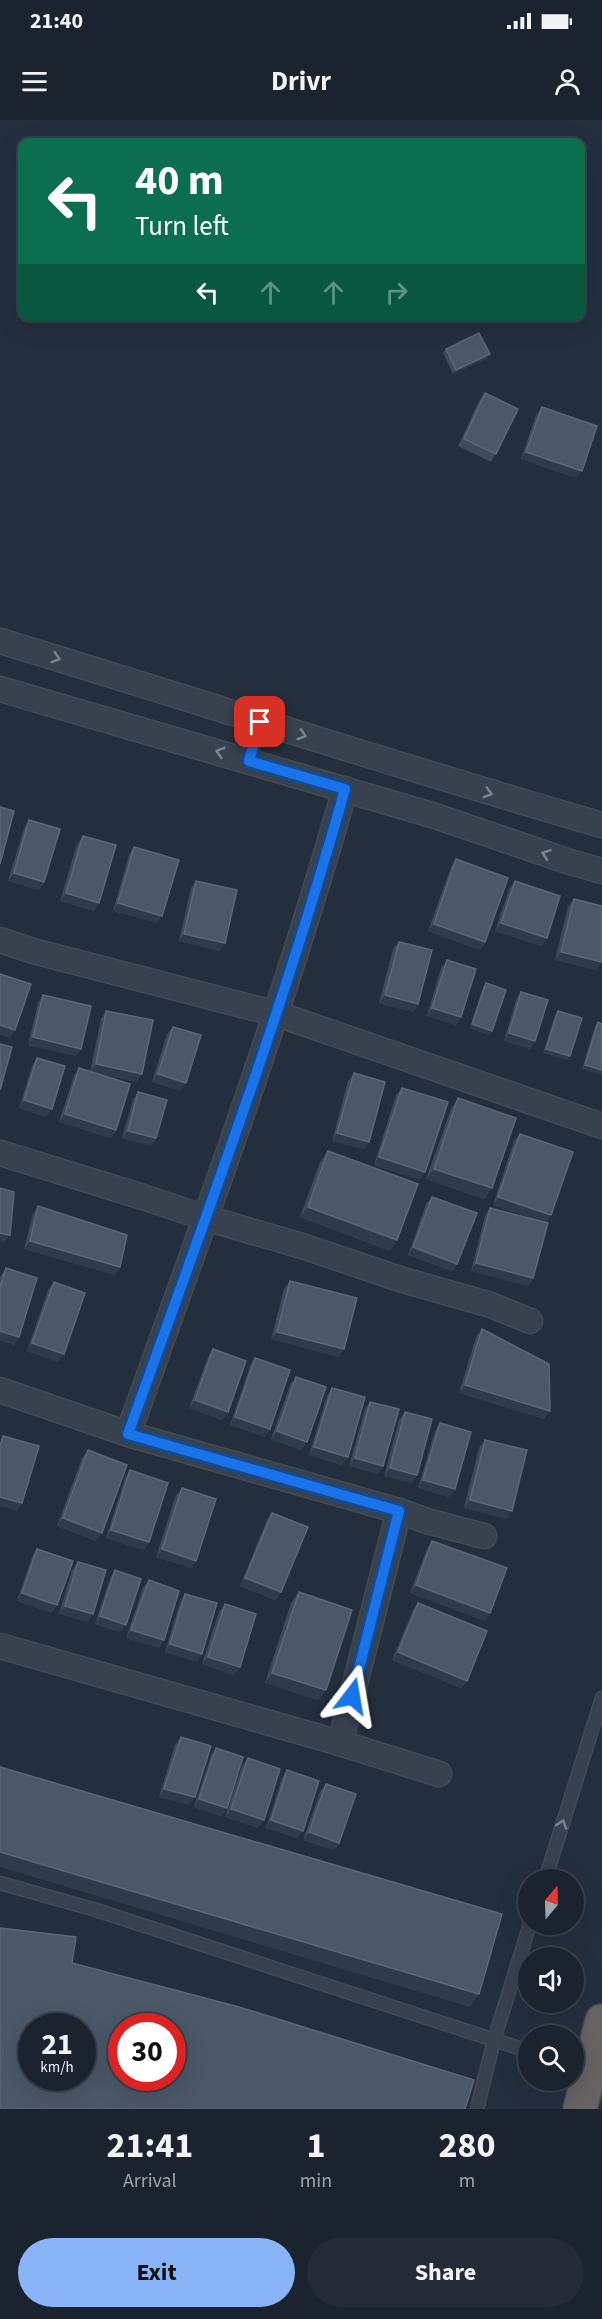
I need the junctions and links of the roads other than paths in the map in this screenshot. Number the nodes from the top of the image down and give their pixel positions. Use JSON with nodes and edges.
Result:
{"nodes":[{"id":1,"x":0,"y":640,"type":"edge"},
{"id":2,"x":0,"y":689,"type":"edge"},
{"id":3,"x":260,"y":722,"type":"junction"},
{"id":4,"x":249,"y":761,"type":"junction"},
{"id":5,"x":442,"y":779,"type":"junction"},
{"id":6,"x":345,"y":789,"type":"junction"},
{"id":7,"x":432,"y":814,"type":"junction"},
{"id":8,"x":602,"y":825,"type":"edge"},
{"id":9,"x":602,"y":871,"type":"edge"},
{"id":10,"x":0,"y":940,"type":"edge"},
{"id":11,"x":277,"y":1014,"type":"junction"},
{"id":12,"x":602,"y":1126,"type":"edge"},
{"id":13,"x":0,"y":1153,"type":"edge"},
{"id":14,"x":206,"y":1218,"type":"junction"},
{"id":15,"x":530,"y":1321,"type":"dead end"},
{"id":16,"x":0,"y":1390,"type":"edge"},
{"id":17,"x":128,"y":1434,"type":"junction"},
{"id":18,"x":399,"y":1511,"type":"junction"},
{"id":19,"x":484,"y":1536,"type":"dead end"},
{"id":20,"x":0,"y":1646,"type":"edge"},
{"id":21,"x":602,"y":1698,"type":"edge"},
{"id":22,"x":340,"y":1743,"type":"junction"},
{"id":23,"x":439,"y":1774,"type":"dead end"},
{"id":24,"x":548,"y":1869,"type":"edge"},
{"id":25,"x":0,"y":1883,"type":"edge"},
{"id":26,"x":527,"y":1935,"type":"edge"},
{"id":27,"x":602,"y":2021,"type":"edge"},
{"id":28,"x":494,"y":2040,"type":"junction"},
{"id":29,"x":518,"y":2048,"type":"edge"},
{"id":30,"x":477,"y":2109,"type":"edge"},
{"id":31,"x":580,"y":2109,"type":"edge"}],
"edges":[{"from":1,"to":3,"type":"street","one_way":true},
{"from":4,"to":2,"type":"street","one_way":true},
{"from":3,"to":4,"type":"street"},
{"from":3,"to":5,"type":"street","one_way":true},
{"from":4,"to":6,"type":"street"},
{"from":5,"to":7,"type":"street"},
{"from":5,"to":8,"type":"street","one_way":true},
{"from":6,"to":7,"type":"street"},
{"from":6,"to":11,"type":"street"},
{"from":9,"to":7,"type":"street","one_way":true},
{"from":10,"to":11,"type":"street"},
{"from":11,"to":12,"type":"street"},
{"from":11,"to":14,"type":"street"},
{"from":13,"to":14,"type":"street"},
{"from":14,"to":15,"type":"street"},
{"from":14,"to":17,"type":"street"},
{"from":16,"to":17,"type":"street"},
{"from":17,"to":18,"type":"street"},
{"from":18,"to":19,"type":"street"},
{"from":18,"to":22,"type":"street"},
{"from":20,"to":22,"type":"street"},
{"from":24,"to":21,"type":"lane","one_way":true},
{"from":22,"to":23,"type":"street"},
{"from":25,"to":28,"type":"lane"},
{"from":26,"to":28,"type":"lane"},
{"from":27,"to":31,"type":"highway"},
{"from":28,"to":29,"type":"lane"},
{"from":28,"to":30,"type":"lane"}]}
